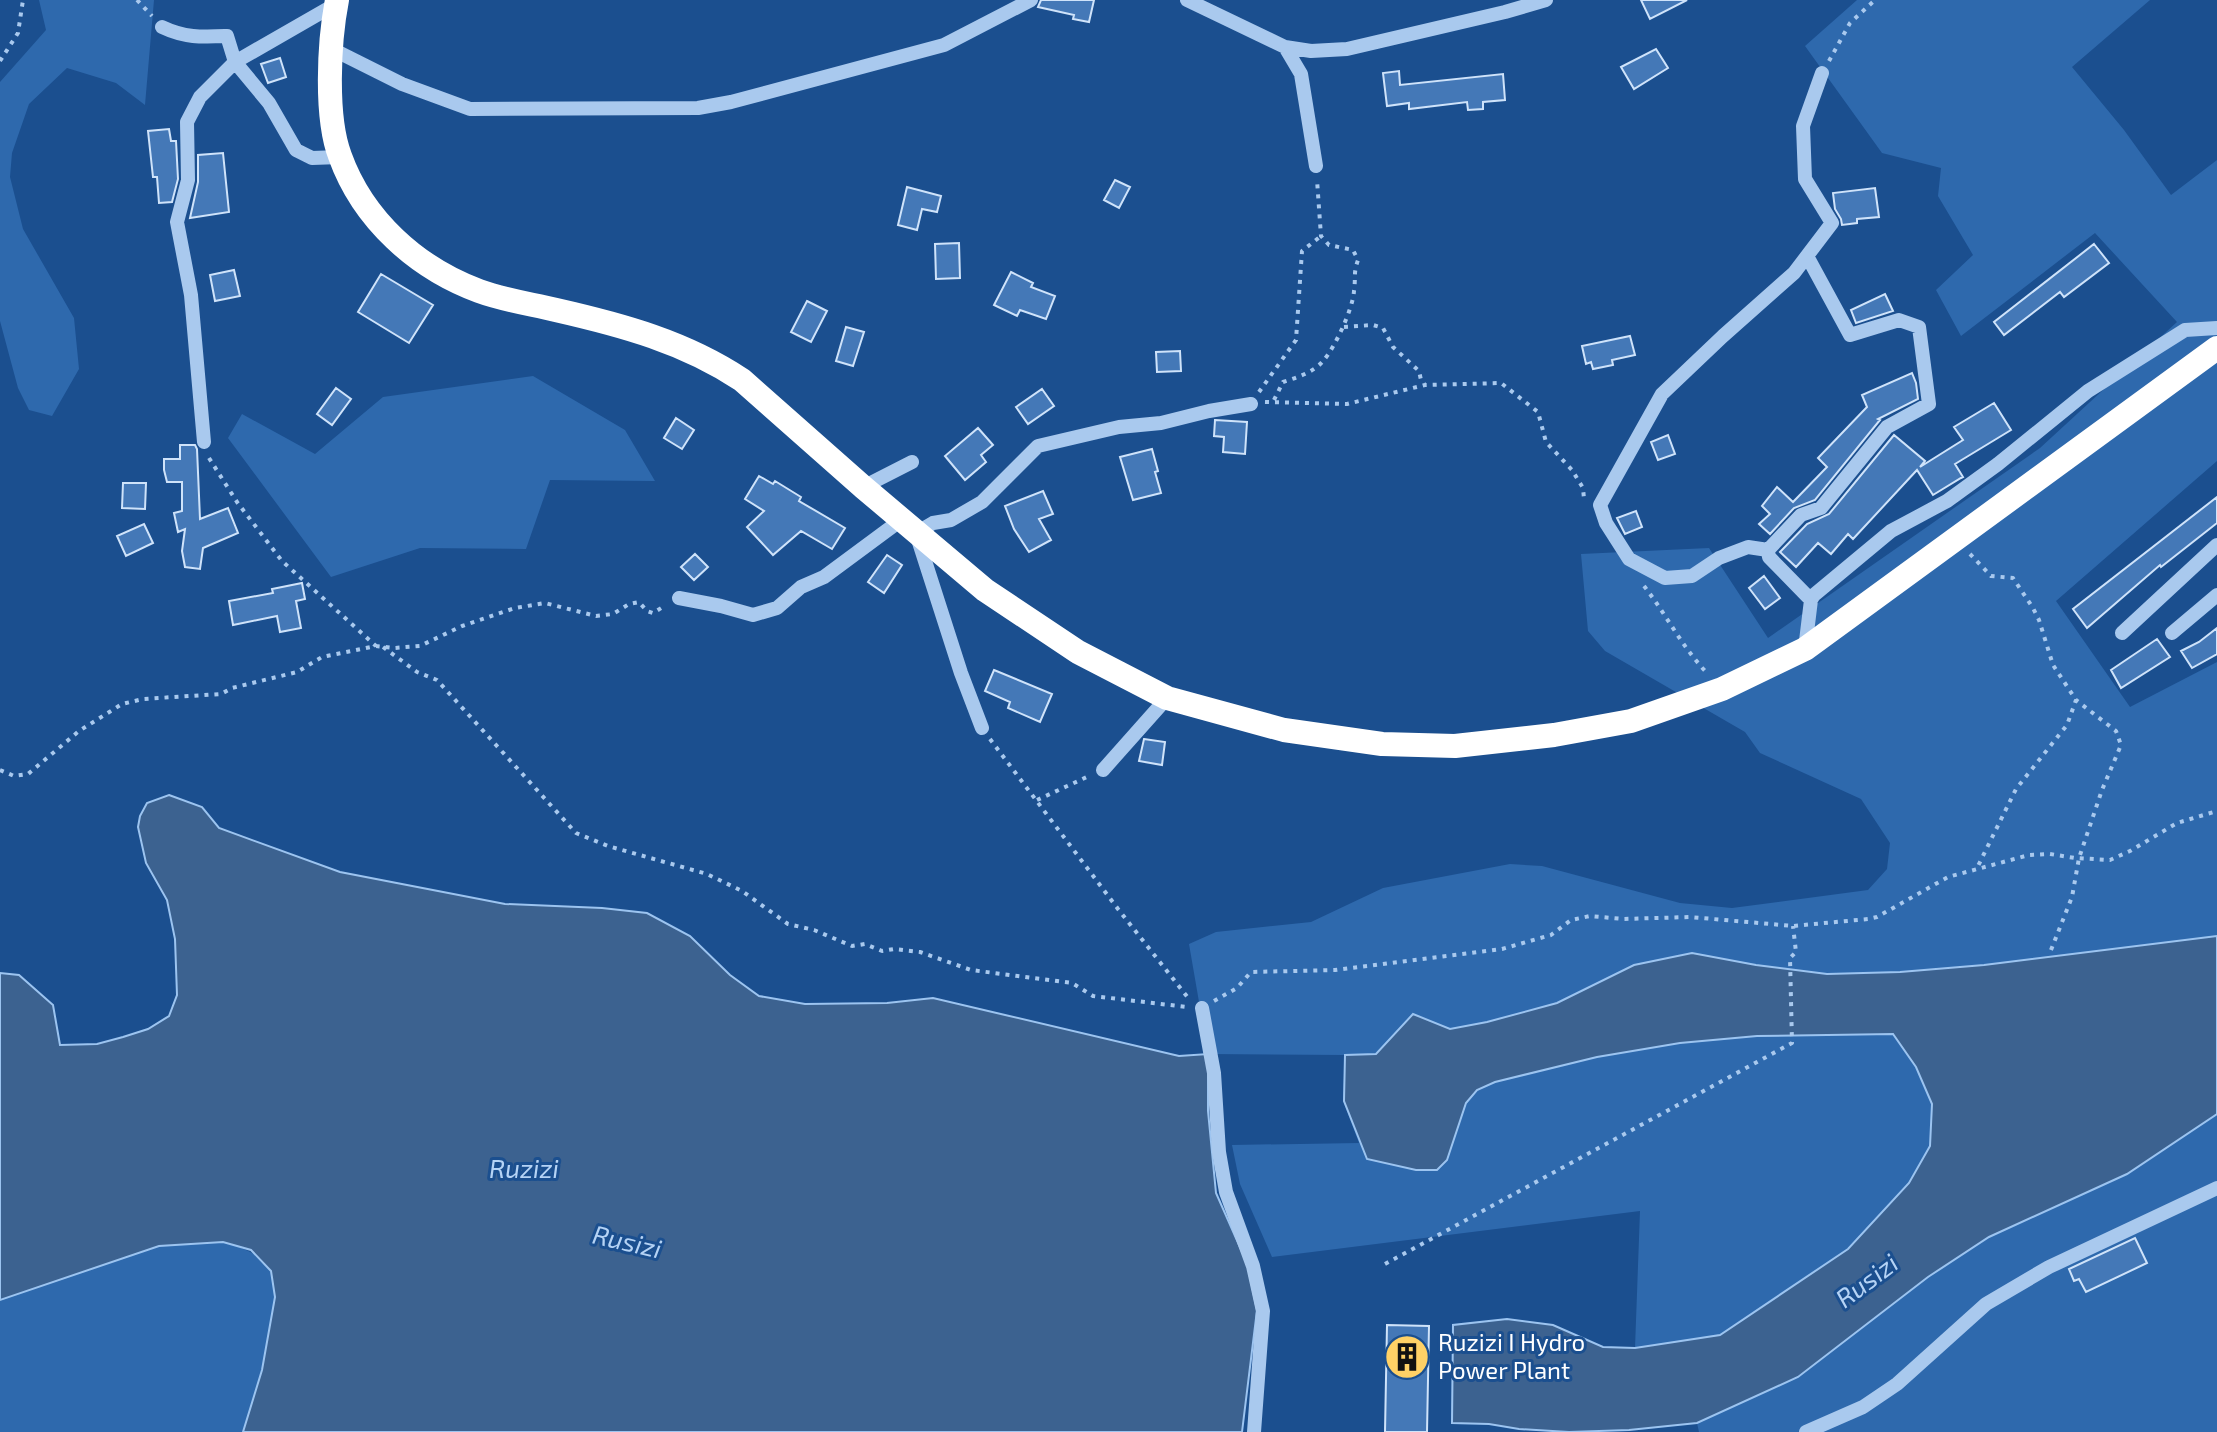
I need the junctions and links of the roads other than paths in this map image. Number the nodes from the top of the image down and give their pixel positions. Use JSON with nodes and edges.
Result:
{"nodes":[{"id":1,"x":1031,"y":0,"type":"edge"},
{"id":2,"x":1187,"y":0,"type":"edge"},
{"id":3,"x":1546,"y":0,"type":"edge"},
{"id":4,"x":337,"y":2,"type":"edge"},
{"id":5,"x":162,"y":27,"type":"dead end"},
{"id":6,"x":1285,"y":47,"type":"junction"},
{"id":7,"x":332,"y":49,"type":"junction"},
{"id":8,"x":235,"y":62,"type":"junction"},
{"id":9,"x":1822,"y":73,"type":"road end"},
{"id":10,"x":340,"y":157,"type":"junction"},
{"id":11,"x":1316,"y":166,"type":"road end"},
{"id":12,"x":1807,"y":256,"type":"junction"},
{"id":13,"x":2217,"y":328,"type":"edge"},
{"id":14,"x":2217,"y":348,"type":"edge"},
{"id":15,"x":1251,"y":404,"type":"road end"},
{"id":16,"x":204,"y":442,"type":"road end"},
{"id":17,"x":912,"y":462,"type":"dead end"},
{"id":18,"x":863,"y":487,"type":"junction"},
{"id":19,"x":908,"y":526,"type":"junction"},
{"id":20,"x":2217,"y":545,"type":"edge"},
{"id":21,"x":1768,"y":550,"type":"junction"},
{"id":22,"x":2217,"y":595,"type":"edge"},
{"id":23,"x":679,"y":598,"type":"road end"},
{"id":24,"x":1811,"y":600,"type":"junction"},
{"id":25,"x":2122,"y":633,"type":"dead end"},
{"id":26,"x":2172,"y":633,"type":"dead end"},
{"id":27,"x":1805,"y":649,"type":"junction"},
{"id":28,"x":1167,"y":698,"type":"junction"},
{"id":29,"x":982,"y":728,"type":"road end"},
{"id":30,"x":1103,"y":770,"type":"road end"},
{"id":31,"x":1198,"y":1007,"type":"road end"},
{"id":32,"x":2217,"y":1188,"type":"edge"},
{"id":33,"x":1254,"y":1432,"type":"edge"},
{"id":34,"x":1806,"y":1432,"type":"edge"}],
"edges":[{"from":1,"to":7,"type":"street"},
{"from":2,"to":6,"type":"street"},
{"from":3,"to":6,"type":"street"},
{"from":4,"to":7,"type":"highway"},
{"from":4,"to":8,"type":"street"},
{"from":5,"to":8,"type":"street"},
{"from":6,"to":11,"type":"street"},
{"from":7,"to":10,"type":"highway"},
{"from":8,"to":10,"type":"street"},
{"from":8,"to":16,"type":"street"},
{"from":9,"to":12,"type":"street"},
{"from":10,"to":18,"type":"highway"},
{"from":12,"to":21,"type":"street"},
{"from":12,"to":21,"type":"street"},
{"from":13,"to":24,"type":"street"},
{"from":14,"to":27,"type":"highway"},
{"from":15,"to":19,"type":"street"},
{"from":17,"to":18,"type":"street"},
{"from":18,"to":19,"type":"highway"},
{"from":19,"to":23,"type":"street"},
{"from":19,"to":28,"type":"highway"},
{"from":19,"to":29,"type":"street"},
{"from":20,"to":25,"type":"street"},
{"from":21,"to":24,"type":"street"},
{"from":22,"to":26,"type":"street"},
{"from":24,"to":27,"type":"street"},
{"from":27,"to":28,"type":"highway"},
{"from":28,"to":30,"type":"street"},
{"from":31,"to":33,"type":"street"},
{"from":32,"to":34,"type":"street"}]}
